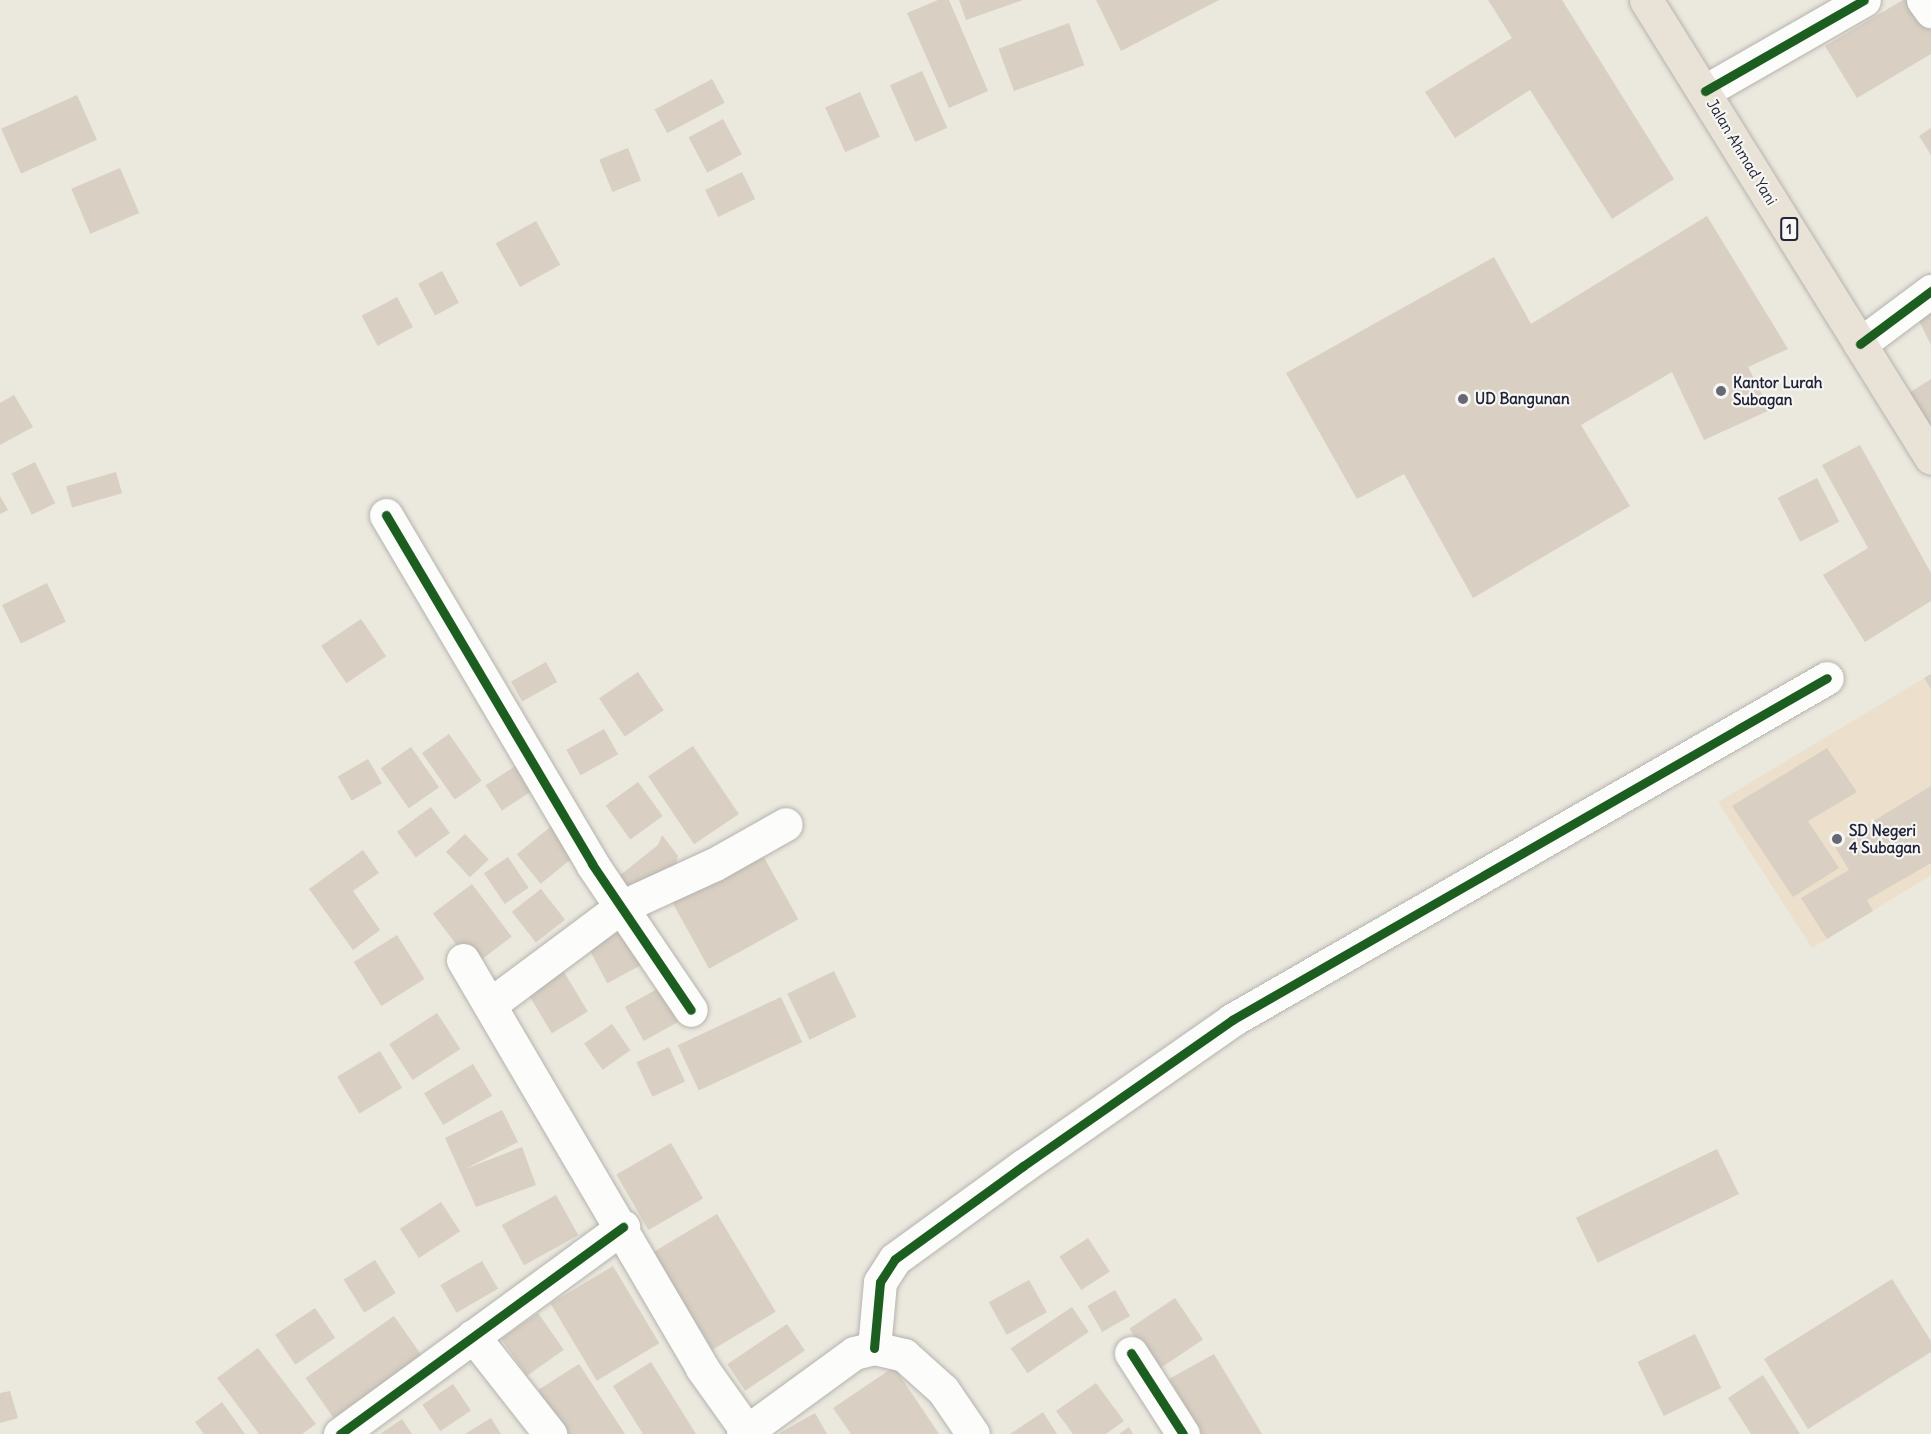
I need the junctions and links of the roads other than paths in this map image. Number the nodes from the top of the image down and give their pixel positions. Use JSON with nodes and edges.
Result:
{"nodes":[{"id":1,"x":1646,"y":0,"type":"edge"},
{"id":2,"x":1864,"y":0,"type":"edge"},
{"id":3,"x":1923,"y":0,"type":"edge"},
{"id":4,"x":1931,"y":11,"type":"edge"},
{"id":5,"x":1705,"y":91,"type":"junction"},
{"id":6,"x":1931,"y":291,"type":"edge"},
{"id":7,"x":1860,"y":344,"type":"junction"},
{"id":8,"x":1931,"y":458,"type":"edge"},
{"id":9,"x":386,"y":515,"type":"dead end"},
{"id":10,"x":1827,"y":678,"type":"dead end"},
{"id":11,"x":786,"y":824,"type":"dead end"},
{"id":12,"x":621,"y":907,"type":"junction"},
{"id":13,"x":464,"y":960,"type":"dead end"},
{"id":14,"x":492,"y":1003,"type":"junction"},
{"id":15,"x":691,"y":1010,"type":"dead end"},
{"id":16,"x":623,"y":1227,"type":"junction"},
{"id":17,"x":473,"y":1336,"type":"junction"},
{"id":18,"x":874,"y":1348,"type":"junction"},
{"id":19,"x":1131,"y":1353,"type":"dead end"},
{"id":20,"x":746,"y":1433,"type":"edge"},
{"id":21,"x":341,"y":1434,"type":"edge"},
{"id":22,"x":550,"y":1434,"type":"edge"},
{"id":23,"x":973,"y":1434,"type":"edge"},
{"id":24,"x":1183,"y":1434,"type":"edge"}],
"edges":[{"from":1,"to":5,"type":"highway","name":"Jalan Ahmad Yani","number":"1"},
{"from":2,"to":5,"type":"street"},
{"from":3,"to":4,"type":"street"},
{"from":5,"to":7,"type":"highway","name":"Jalan Ahmad Yani","number":"1"},
{"from":6,"to":7,"type":"street"},
{"from":7,"to":8,"type":"highway","name":"Jalan Ahmad Yani","number":"1"},
{"from":9,"to":12,"type":"street"},
{"from":10,"to":18,"type":"street"},
{"from":11,"to":12,"type":"street"},
{"from":12,"to":14,"type":"street"},
{"from":12,"to":15,"type":"street"},
{"from":13,"to":14,"type":"street"},
{"from":14,"to":16,"type":"street"},
{"from":16,"to":17,"type":"street"},
{"from":16,"to":20,"type":"street"},
{"from":17,"to":21,"type":"street"},
{"from":17,"to":22,"type":"street"},
{"from":18,"to":20,"type":"street"},
{"from":18,"to":23,"type":"street"},
{"from":19,"to":24,"type":"street"}]}
